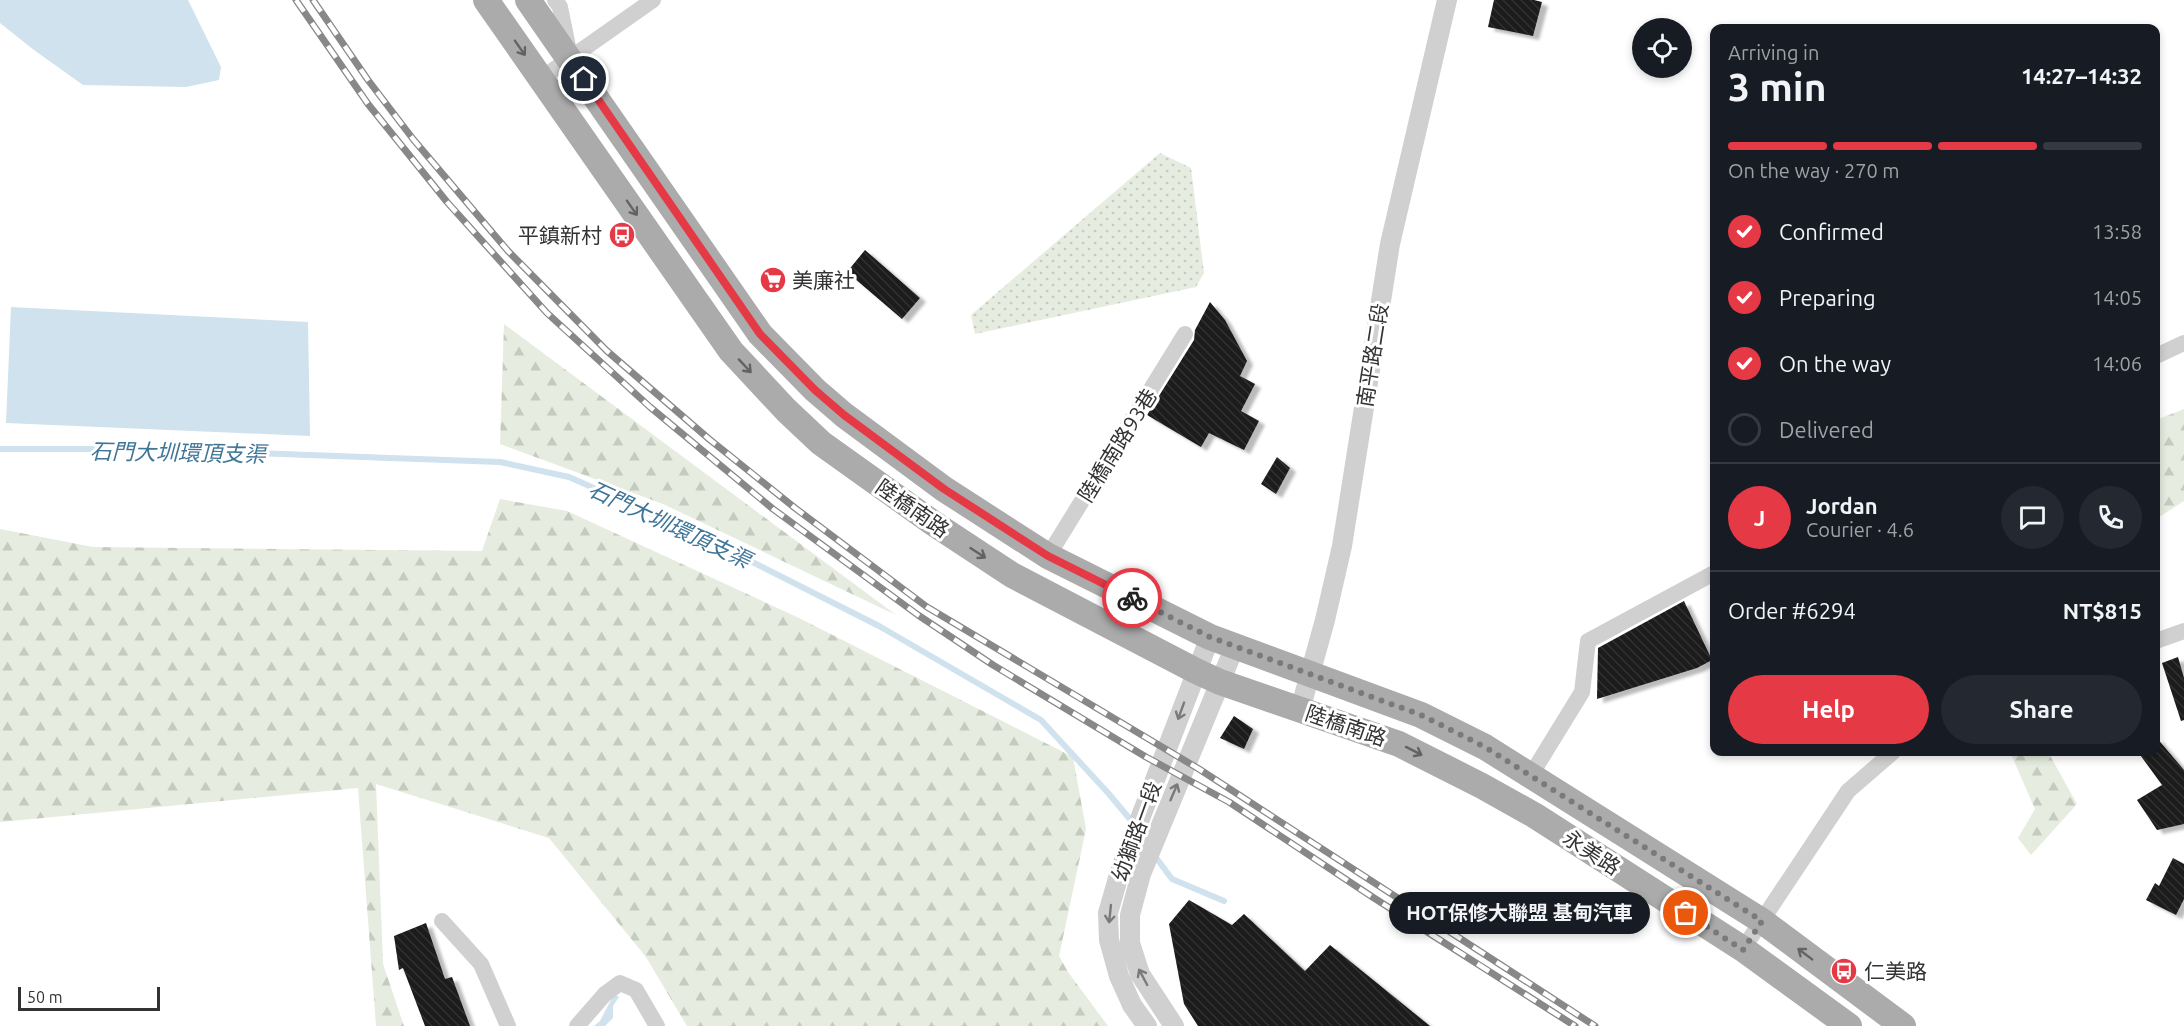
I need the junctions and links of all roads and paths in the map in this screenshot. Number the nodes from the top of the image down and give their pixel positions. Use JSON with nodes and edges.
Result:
{"nodes":[{"id":1,"x":486,"y":0,"type":"edge"},
{"id":2,"x":528,"y":0,"type":"edge"},
{"id":3,"x":555,"y":0,"type":"edge"},
{"id":4,"x":653,"y":0,"type":"edge"},
{"id":5,"x":1447,"y":0,"type":"edge"},
{"id":6,"x":570,"y":60,"type":"junction"},
{"id":7,"x":542,"y":78,"type":"junction"},
{"id":8,"x":1185,"y":334,"type":"dead end"},
{"id":9,"x":2184,"y":343,"type":"edge"},
{"id":10,"x":2160,"y":354,"type":"edge"},
{"id":11,"x":1048,"y":556,"type":"junction"},
{"id":12,"x":1710,"y":575,"type":"edge"},
{"id":13,"x":2184,"y":631,"type":"edge"},
{"id":14,"x":1210,"y":637,"type":"junction"},
{"id":15,"x":2160,"y":639,"type":"edge"},
{"id":16,"x":1235,"y":646,"type":"junction"},
{"id":17,"x":1196,"y":670,"type":"junction"},
{"id":18,"x":1310,"y":674,"type":"junction"},
{"id":19,"x":1220,"y":682,"type":"junction"},
{"id":20,"x":1300,"y":710,"type":"junction"},
{"id":21,"x":1888,"y":756,"type":"edge"},
{"id":22,"x":1531,"y":775,"type":"junction"},
{"id":23,"x":1512,"y":803,"type":"joint"},
{"id":24,"x":442,"y":921,"type":"dead end"},
{"id":25,"x":1762,"y":921,"type":"junction"},
{"id":26,"x":1743,"y":950,"type":"junction"},
{"id":27,"x":508,"y":1026,"type":"edge"},
{"id":28,"x":577,"y":1026,"type":"edge"},
{"id":29,"x":657,"y":1026,"type":"edge"},
{"id":30,"x":1147,"y":1026,"type":"edge"},
{"id":31,"x":1174,"y":1026,"type":"edge"},
{"id":32,"x":1849,"y":1026,"type":"edge"},
{"id":33,"x":1903,"y":1026,"type":"edge"}],
"edges":[{"from":1,"to":7,"type":"main road","name":"陸橋南路","one_way":true},
{"from":2,"to":6,"type":"main road","name":"陸橋南路"},
{"from":3,"to":6,"type":"street","name":"陸橋南路"},
{"from":4,"to":6,"type":"street"},
{"from":5,"to":18,"type":"street","name":"南平路二段"},
{"from":6,"to":7,"type":"street"},
{"from":6,"to":11,"type":"main road","name":"陸橋南路"},
{"from":7,"to":17,"type":"main road","name":"陸橋南路","one_way":true},
{"from":8,"to":11,"type":"street","name":"陸橋南路93巷"},
{"from":9,"to":10,"type":"street"},
{"from":11,"to":14,"type":"main road","name":"陸橋南路"},
{"from":12,"to":22,"type":"street"},
{"from":13,"to":15,"type":"street"},
{"from":14,"to":16,"type":"main road","name":"陸橋南路"},
{"from":14,"to":17,"type":"street","name":"幼獅路一段"},
{"from":16,"to":18,"type":"main road","name":"陸橋南路"},
{"from":16,"to":19,"type":"street","name":"幼獅路一段"},
{"from":17,"to":19,"type":"main road","name":"陸橋南路"},
{"from":17,"to":30,"type":"street","name":"幼獅路一段","one_way":true},
{"from":18,"to":20,"type":"street","name":"南平路二段"},
{"from":18,"to":22,"type":"main road","name":"陸橋南路"},
{"from":19,"to":20,"type":"main road","name":"陸橋南路"},
{"from":31,"to":19,"type":"street","name":"幼獅路一段","one_way":true},
{"from":20,"to":23,"type":"main road","name":"陸橋南路","one_way":true},
{"from":21,"to":25,"type":"street"},
{"from":22,"to":25,"type":"main road","name":"永美路"},
{"from":23,"to":26,"type":"main road","name":"永美路"},
{"from":24,"to":27,"type":"street"},
{"from":25,"to":26,"type":"street"},
{"from":33,"to":25,"type":"main road","name":"永美路","one_way":true},
{"from":26,"to":32,"type":"main road","name":"永美路"},
{"from":28,"to":29,"type":"street"}]}
